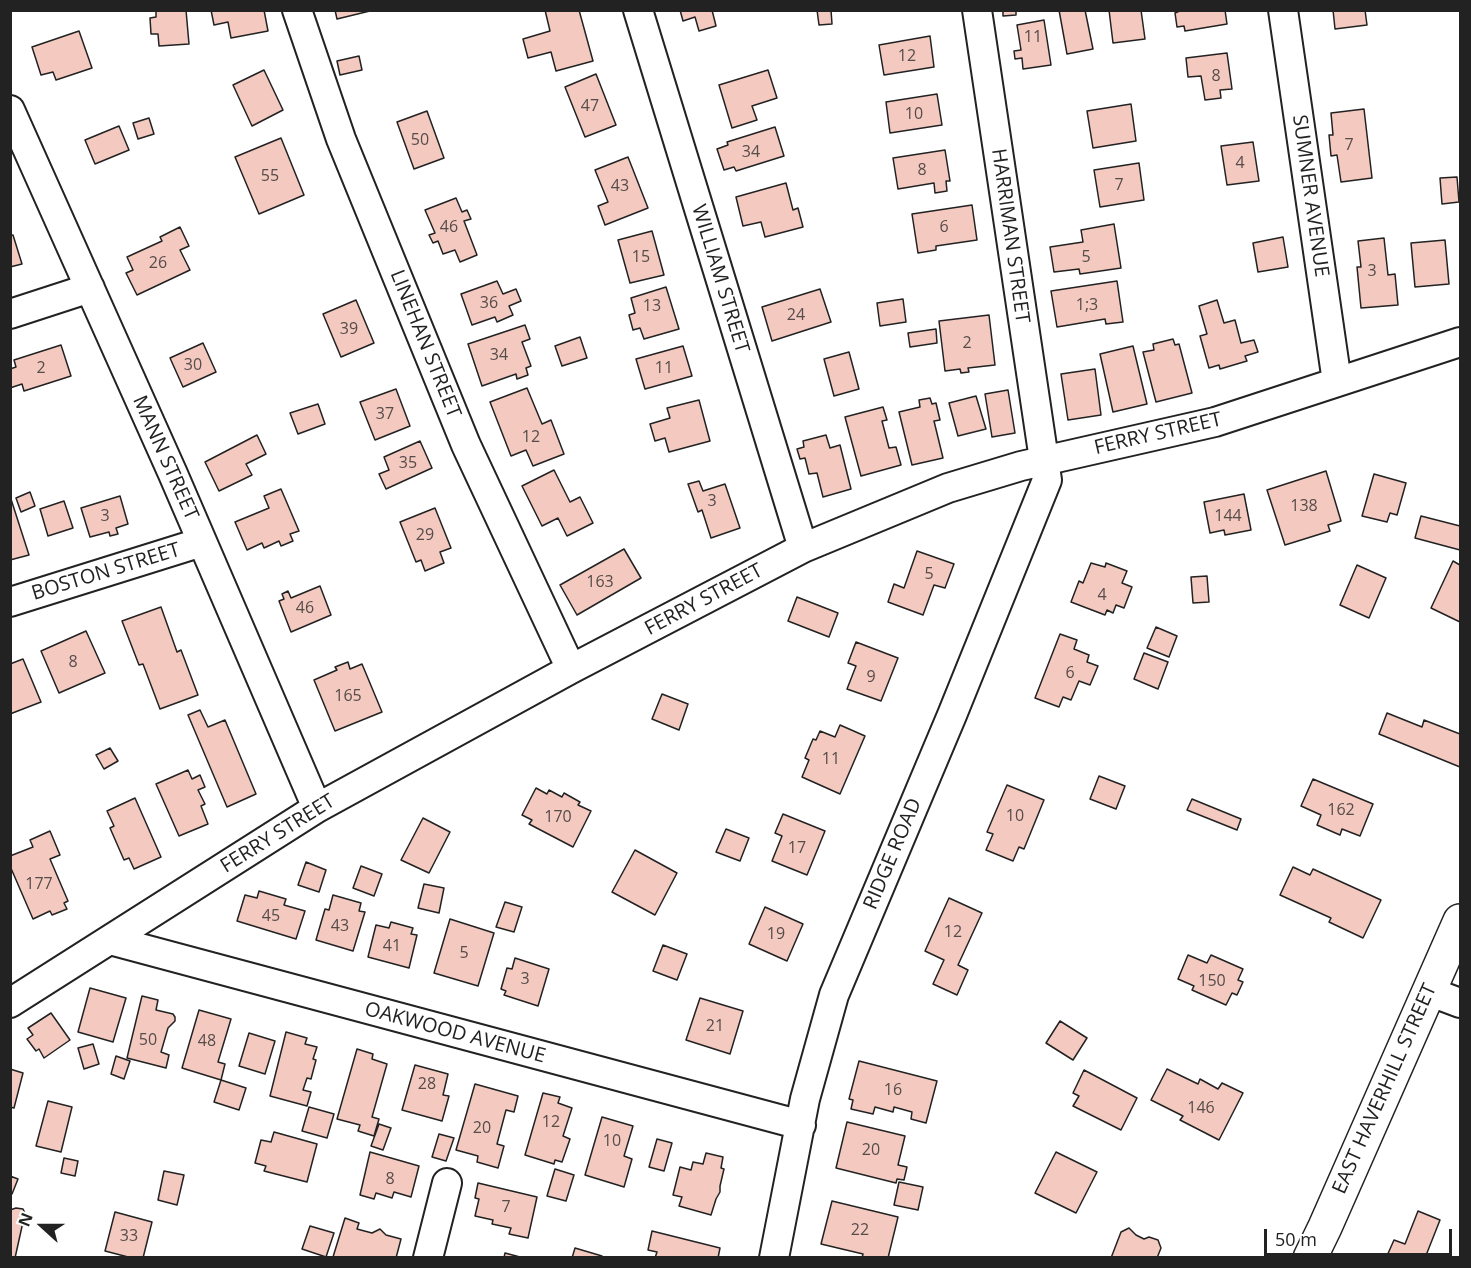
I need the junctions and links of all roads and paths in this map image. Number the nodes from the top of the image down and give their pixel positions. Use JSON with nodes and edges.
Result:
{"nodes":[{"id":1,"x":297,"y":10,"type":"edge"},
{"id":2,"x":638,"y":10,"type":"edge"},
{"id":3,"x":977,"y":10,"type":"edge"},
{"id":4,"x":1283,"y":10,"type":"edge"},
{"id":5,"x":10,"y":110,"type":"edge"},
{"id":6,"x":90,"y":288,"type":"junction"},
{"id":7,"x":10,"y":314,"type":"edge"},
{"id":8,"x":1461,"y":342,"type":"edge"},
{"id":9,"x":1337,"y":382,"type":"junction"},
{"id":10,"x":1044,"y":461,"type":"junction"},
{"id":11,"x":202,"y":542,"type":"junction"},
{"id":12,"x":803,"y":548,"type":"junction"},
{"id":13,"x":10,"y":602,"type":"edge"},
{"id":14,"x":571,"y":669,"type":"junction"},
{"id":15,"x":317,"y":808,"type":"junction"},
{"id":16,"x":1461,"y":921,"type":"edge"},
{"id":17,"x":110,"y":940,"type":"junction"},
{"id":18,"x":1428,"y":991,"type":"junction"},
{"id":19,"x":10,"y":1003,"type":"edge"},
{"id":20,"x":1461,"y":1003,"type":"edge"},
{"id":21,"x":801,"y":1125,"type":"junction"},
{"id":22,"x":447,"y":1183,"type":"dead end"},
{"id":23,"x":428,"y":1257,"type":"edge"},
{"id":24,"x":774,"y":1257,"type":"edge"},
{"id":25,"x":1310,"y":1257,"type":"edge"}],
"edges":[{"from":1,"to":14,"type":"street","name":"LINEHAN STREET"},
{"from":2,"to":12,"type":"street","name":"WILLIAM STREET"},
{"from":3,"to":10,"type":"street","name":"HARRIMAN STREET"},
{"from":4,"to":9,"type":"street","name":"SUMNER AVENUE"},
{"from":5,"to":6,"type":"street","name":"MANN STREET"},
{"from":6,"to":7,"type":"street"},
{"from":6,"to":11,"type":"street","name":"MANN STREET"},
{"from":8,"to":9,"type":"street","name":"FERRY STREET"},
{"from":9,"to":10,"type":"street","name":"FERRY STREET"},
{"from":10,"to":12,"type":"street","name":"FERRY STREET"},
{"from":10,"to":21,"type":"street","name":"RIDGE ROAD"},
{"from":11,"to":13,"type":"street","name":"BOSTON STREET"},
{"from":11,"to":15,"type":"street","name":"MANN STREET"},
{"from":12,"to":14,"type":"street","name":"FERRY STREET"},
{"from":14,"to":15,"type":"street","name":"FERRY STREET"},
{"from":15,"to":17,"type":"street","name":"FERRY STREET"},
{"from":16,"to":18,"type":"main road","name":"EAST HAVERHILL STREET"},
{"from":17,"to":19,"type":"street","name":"FERRY STREET"},
{"from":17,"to":21,"type":"street","name":"OAKWOOD AVENUE"},
{"from":18,"to":20,"type":"street"},
{"from":18,"to":25,"type":"main road","name":"EAST HAVERHILL STREET"},
{"from":21,"to":24,"type":"street","name":"RIDGE ROAD"},
{"from":22,"to":23,"type":"street"}]}
